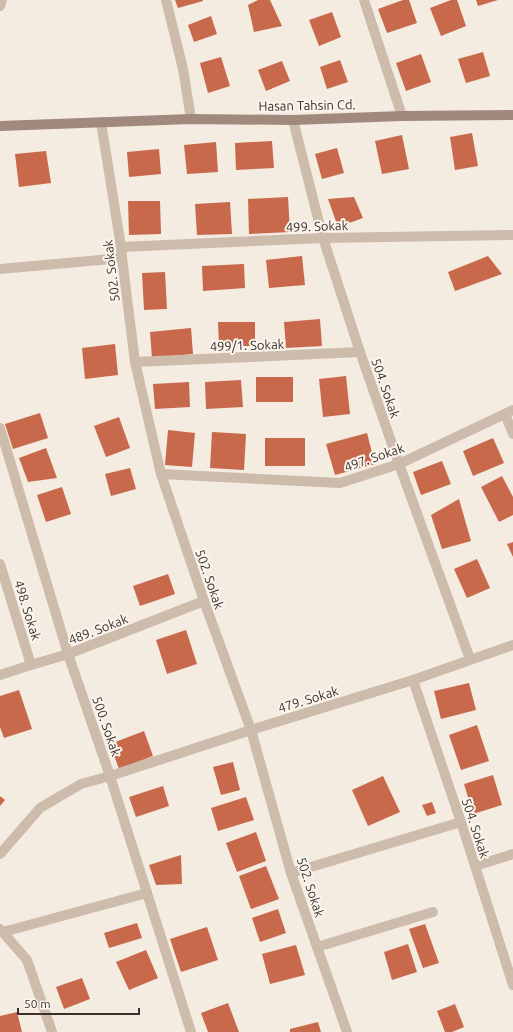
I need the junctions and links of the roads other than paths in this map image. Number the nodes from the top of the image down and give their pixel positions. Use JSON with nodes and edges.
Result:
{"nodes":[{"id":1,"x":2,"y":0,"type":"edge"},
{"id":2,"x":166,"y":0,"type":"edge"},
{"id":3,"x":364,"y":0,"type":"edge"},
{"id":4,"x":0,"y":6,"type":"edge"},
{"id":5,"x":513,"y":115,"type":"edge"},
{"id":6,"x":402,"y":116,"type":"junction"},
{"id":7,"x":191,"y":119,"type":"junction"},
{"id":8,"x":293,"y":120,"type":"junction"},
{"id":9,"x":101,"y":122,"type":"junction"},
{"id":10,"x":0,"y":126,"type":"edge"},
{"id":11,"x":513,"y":235,"type":"edge"},
{"id":12,"x":323,"y":238,"type":"junction"},
{"id":13,"x":121,"y":247,"type":"junction"},
{"id":14,"x":122,"y":258,"type":"junction"},
{"id":15,"x":0,"y":269,"type":"edge"},
{"id":16,"x":360,"y":352,"type":"junction"},
{"id":17,"x":136,"y":362,"type":"junction"},
{"id":18,"x":509,"y":412,"type":"edge"},
{"id":19,"x":0,"y":428,"type":"edge"},
{"id":20,"x":513,"y":434,"type":"edge"},
{"id":21,"x":399,"y":464,"type":"junction"},
{"id":22,"x":161,"y":474,"type":"junction"},
{"id":23,"x":0,"y":564,"type":"edge"},
{"id":24,"x":204,"y":601,"type":"junction"},
{"id":25,"x":513,"y":645,"type":"edge"},
{"id":26,"x":68,"y":654,"type":"junction"},
{"id":27,"x":470,"y":660,"type":"junction"},
{"id":28,"x":31,"y":665,"type":"junction"},
{"id":29,"x":0,"y":675,"type":"edge"},
{"id":30,"x":413,"y":680,"type":"junction"},
{"id":31,"x":251,"y":730,"type":"junction"},
{"id":32,"x":110,"y":776,"type":"junction"},
{"id":33,"x":461,"y":822,"type":"junction"},
{"id":34,"x":0,"y":854,"type":"edge"},
{"id":35,"x":513,"y":854,"type":"edge"},
{"id":36,"x":475,"y":866,"type":"junction"},
{"id":37,"x":291,"y":873,"type":"junction"},
{"id":38,"x":147,"y":893,"type":"junction"},
{"id":39,"x":433,"y":912,"type":"dead end"},
{"id":40,"x":1,"y":930,"type":"edge"},
{"id":41,"x":317,"y":947,"type":"junction"},
{"id":42,"x":513,"y":985,"type":"edge"},
{"id":43,"x":52,"y":1032,"type":"edge"},
{"id":44,"x":191,"y":1032,"type":"edge"},
{"id":45,"x":347,"y":1032,"type":"edge"}],
"edges":[{"from":1,"to":4,"type":"street"},
{"from":2,"to":7,"type":"street"},
{"from":3,"to":6,"type":"street"},
{"from":5,"to":6,"type":"street","name":"Hasan Tahsin Cd."},
{"from":6,"to":8,"type":"street","name":"Hasan Tahsin Cd."},
{"from":7,"to":8,"type":"street","name":"Hasan Tahsin Cd."},
{"from":7,"to":9,"type":"street","name":"Hasan Tahsin Cd."},
{"from":8,"to":12,"type":"street","name":"504. Sokak"},
{"from":9,"to":10,"type":"street","name":"Hasan Tahsin Cd."},
{"from":9,"to":13,"type":"street","name":"502. Sokak"},
{"from":11,"to":12,"type":"street","name":"499. Sokak"},
{"from":12,"to":13,"type":"street","name":"499. Sokak"},
{"from":12,"to":16,"type":"street","name":"504. Sokak"},
{"from":13,"to":14,"type":"street","name":"502. Sokak"},
{"from":14,"to":15,"type":"street"},
{"from":14,"to":17,"type":"street","name":"502. Sokak"},
{"from":16,"to":17,"type":"street","name":"499/1. Sokak"},
{"from":16,"to":21,"type":"street","name":"504. Sokak"},
{"from":17,"to":22,"type":"street","name":"502. Sokak"},
{"from":18,"to":20,"type":"street"},
{"from":18,"to":21,"type":"street","name":"497. Sokak"},
{"from":19,"to":26,"type":"street","name":"500. Sokak"},
{"from":21,"to":22,"type":"street","name":"497. Sokak"},
{"from":21,"to":27,"type":"street","name":"504. Sokak"},
{"from":22,"to":24,"type":"street","name":"502. Sokak"},
{"from":23,"to":28,"type":"street","name":"498. Sokak"},
{"from":24,"to":26,"type":"street","name":"489. Sokak"},
{"from":24,"to":31,"type":"street","name":"502. Sokak"},
{"from":25,"to":27,"type":"street","name":"479. Sokak"},
{"from":26,"to":28,"type":"street","name":"489. Sokak"},
{"from":26,"to":32,"type":"street","name":"500. Sokak"},
{"from":27,"to":30,"type":"street","name":"479. Sokak"},
{"from":28,"to":29,"type":"street","name":"489. Sokak"},
{"from":30,"to":31,"type":"street","name":"479. Sokak"},
{"from":30,"to":33,"type":"street","name":"504. Sokak"},
{"from":31,"to":32,"type":"street","name":"479. Sokak"},
{"from":31,"to":37,"type":"street","name":"502. Sokak"},
{"from":32,"to":34,"type":"street","name":"479. Sokak"},
{"from":32,"to":38,"type":"street","name":"500. Sokak"},
{"from":33,"to":36,"type":"street","name":"504. Sokak"},
{"from":33,"to":37,"type":"street"},
{"from":35,"to":36,"type":"street"},
{"from":36,"to":42,"type":"street","name":"504. Sokak"},
{"from":37,"to":41,"type":"street","name":"502. Sokak"},
{"from":38,"to":40,"type":"street"},
{"from":38,"to":44,"type":"street","name":"500. Sokak"},
{"from":39,"to":41,"type":"street"},
{"from":40,"to":43,"type":"street"},
{"from":41,"to":45,"type":"street","name":"502. Sokak"}]}
